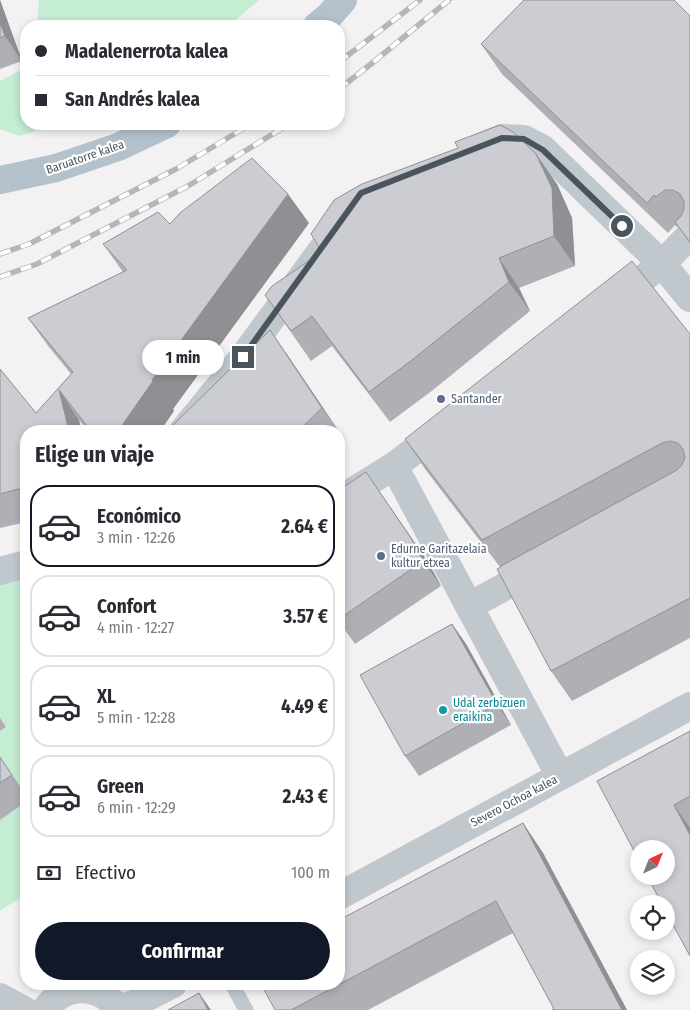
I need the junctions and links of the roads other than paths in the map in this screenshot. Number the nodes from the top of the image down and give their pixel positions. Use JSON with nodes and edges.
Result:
{"nodes":[{"id":1,"x":343,"y":0,"type":"edge"},
{"id":2,"x":324,"y":20,"type":"edge"},
{"id":3,"x":154,"y":130,"type":"edge"},
{"id":4,"x":458,"y":155,"type":"edge"},
{"id":5,"x":0,"y":180,"type":"edge"},
{"id":6,"x":356,"y":200,"type":"edge"},
{"id":7,"x":690,"y":234,"type":"edge"},
{"id":8,"x":662,"y":264,"type":"junction"},
{"id":9,"x":690,"y":298,"type":"edge"},
{"id":10,"x":599,"y":311,"type":"edge"},
{"id":11,"x":465,"y":412,"type":"edge"},
{"id":12,"x":188,"y":425,"type":"edge"},
{"id":13,"x":394,"y":466,"type":"junction"},
{"id":14,"x":345,"y":496,"type":"edge"},
{"id":15,"x":563,"y":555,"type":"edge"},
{"id":16,"x":20,"y":565,"type":"edge"},
{"id":17,"x":0,"y":570,"type":"edge"},
{"id":18,"x":469,"y":606,"type":"junction"},
{"id":19,"x":690,"y":706,"type":"edge"},
{"id":20,"x":560,"y":776,"type":"junction"},
{"id":21,"x":345,"y":893,"type":"edge"},
{"id":22,"x":72,"y":990,"type":"edge"},
{"id":23,"x":87,"y":990,"type":"edge"},
{"id":24,"x":161,"y":990,"type":"edge"},
{"id":25,"x":235,"y":990,"type":"edge"},
{"id":26,"x":0,"y":997,"type":"edge"},
{"id":27,"x":24,"y":1010,"type":"edge"},
{"id":28,"x":45,"y":1010,"type":"edge"},
{"id":29,"x":119,"y":1010,"type":"edge"},
{"id":30,"x":246,"y":1010,"type":"edge"}],
"edges":[{"from":1,"to":2,"type":"main road"},
{"from":3,"to":5,"type":"main road","name":"Baruatorre kalea"},
{"from":4,"to":8,"type":"street"},
{"from":6,"to":12,"type":"street"},
{"from":7,"to":8,"type":"street"},
{"from":8,"to":9,"type":"street"},
{"from":8,"to":10,"type":"street"},
{"from":11,"to":13,"type":"street"},
{"from":13,"to":14,"type":"street"},
{"from":13,"to":18,"type":"street"},
{"from":15,"to":18,"type":"street"},
{"from":16,"to":17,"type":"street"},
{"from":18,"to":20,"type":"street"},
{"from":19,"to":20,"type":"street","name":"Severo Ochoa kalea"},
{"from":20,"to":21,"type":"street","name":"Severo Ochoa kalea"},
{"from":22,"to":28,"type":"street"},
{"from":23,"to":29,"type":"street"},
{"from":24,"to":29,"type":"street"},
{"from":25,"to":30,"type":"lane"},
{"from":26,"to":27,"type":"street"}]}
